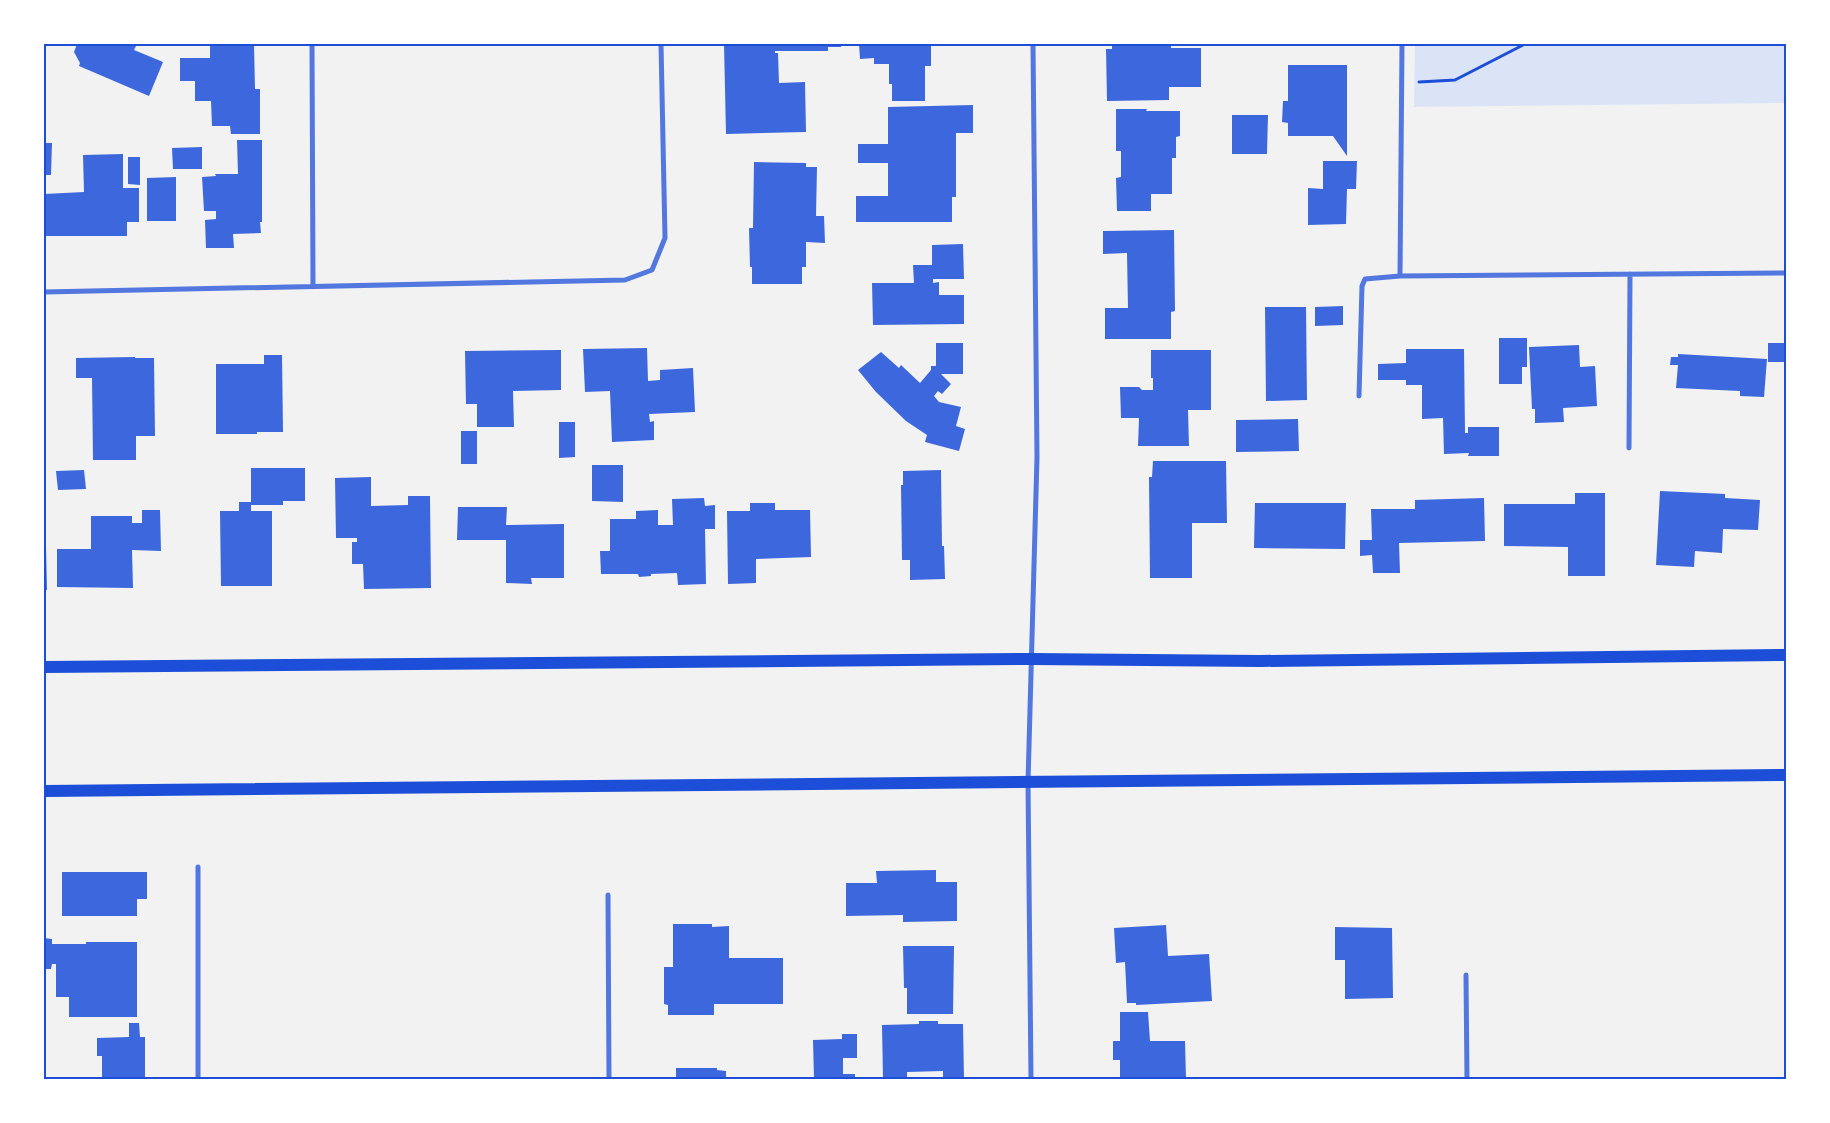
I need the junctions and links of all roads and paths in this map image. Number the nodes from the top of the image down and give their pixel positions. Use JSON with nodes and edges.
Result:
{"nodes":[{"id":1,"x":312,"y":44,"type":"edge"},
{"id":2,"x":661,"y":44,"type":"edge"},
{"id":3,"x":1033,"y":44,"type":"edge"},
{"id":4,"x":1402,"y":44,"type":"edge"},
{"id":5,"x":1525,"y":44,"type":"edge"},
{"id":6,"x":1402,"y":83,"type":"junction"},
{"id":7,"x":1786,"y":273,"type":"edge"},
{"id":8,"x":1630,"y":274,"type":"junction"},
{"id":9,"x":1400,"y":276,"type":"junction"},
{"id":10,"x":313,"y":287,"type":"junction"},
{"id":11,"x":44,"y":292,"type":"edge"},
{"id":12,"x":1359,"y":396,"type":"dead end"},
{"id":13,"x":1629,"y":448,"type":"dead end"},
{"id":14,"x":1786,"y":655,"type":"edge"},
{"id":15,"x":1031,"y":659,"type":"junction"},
{"id":16,"x":44,"y":667,"type":"edge"},
{"id":17,"x":1786,"y":775,"type":"edge"},
{"id":18,"x":1028,"y":782,"type":"junction"},
{"id":19,"x":44,"y":791,"type":"edge"},
{"id":20,"x":198,"y":867,"type":"dead end"},
{"id":21,"x":608,"y":895,"type":"dead end"},
{"id":22,"x":1466,"y":975,"type":"dead end"},
{"id":23,"x":198,"y":1079,"type":"edge"},
{"id":24,"x":609,"y":1079,"type":"edge"},
{"id":25,"x":1031,"y":1079,"type":"edge"},
{"id":26,"x":1468,"y":1079,"type":"edge"}],
"edges":[{"from":1,"to":10,"type":"street"},
{"from":2,"to":10,"type":"street"},
{"from":3,"to":15,"type":"street"},
{"from":4,"to":6,"type":"street"},
{"from":5,"to":6,"type":"path"},
{"from":6,"to":9,"type":"street"},
{"from":7,"to":8,"type":"street"},
{"from":8,"to":9,"type":"street"},
{"from":8,"to":13,"type":"street"},
{"from":9,"to":12,"type":"street"},
{"from":10,"to":11,"type":"street"},
{"from":14,"to":15,"type":"main road"},
{"from":15,"to":16,"type":"main road"},
{"from":15,"to":18,"type":"street"},
{"from":17,"to":18,"type":"main road"},
{"from":18,"to":19,"type":"main road"},
{"from":18,"to":25,"type":"street"},
{"from":20,"to":23,"type":"street"},
{"from":21,"to":24,"type":"street"},
{"from":22,"to":26,"type":"street"}]}
